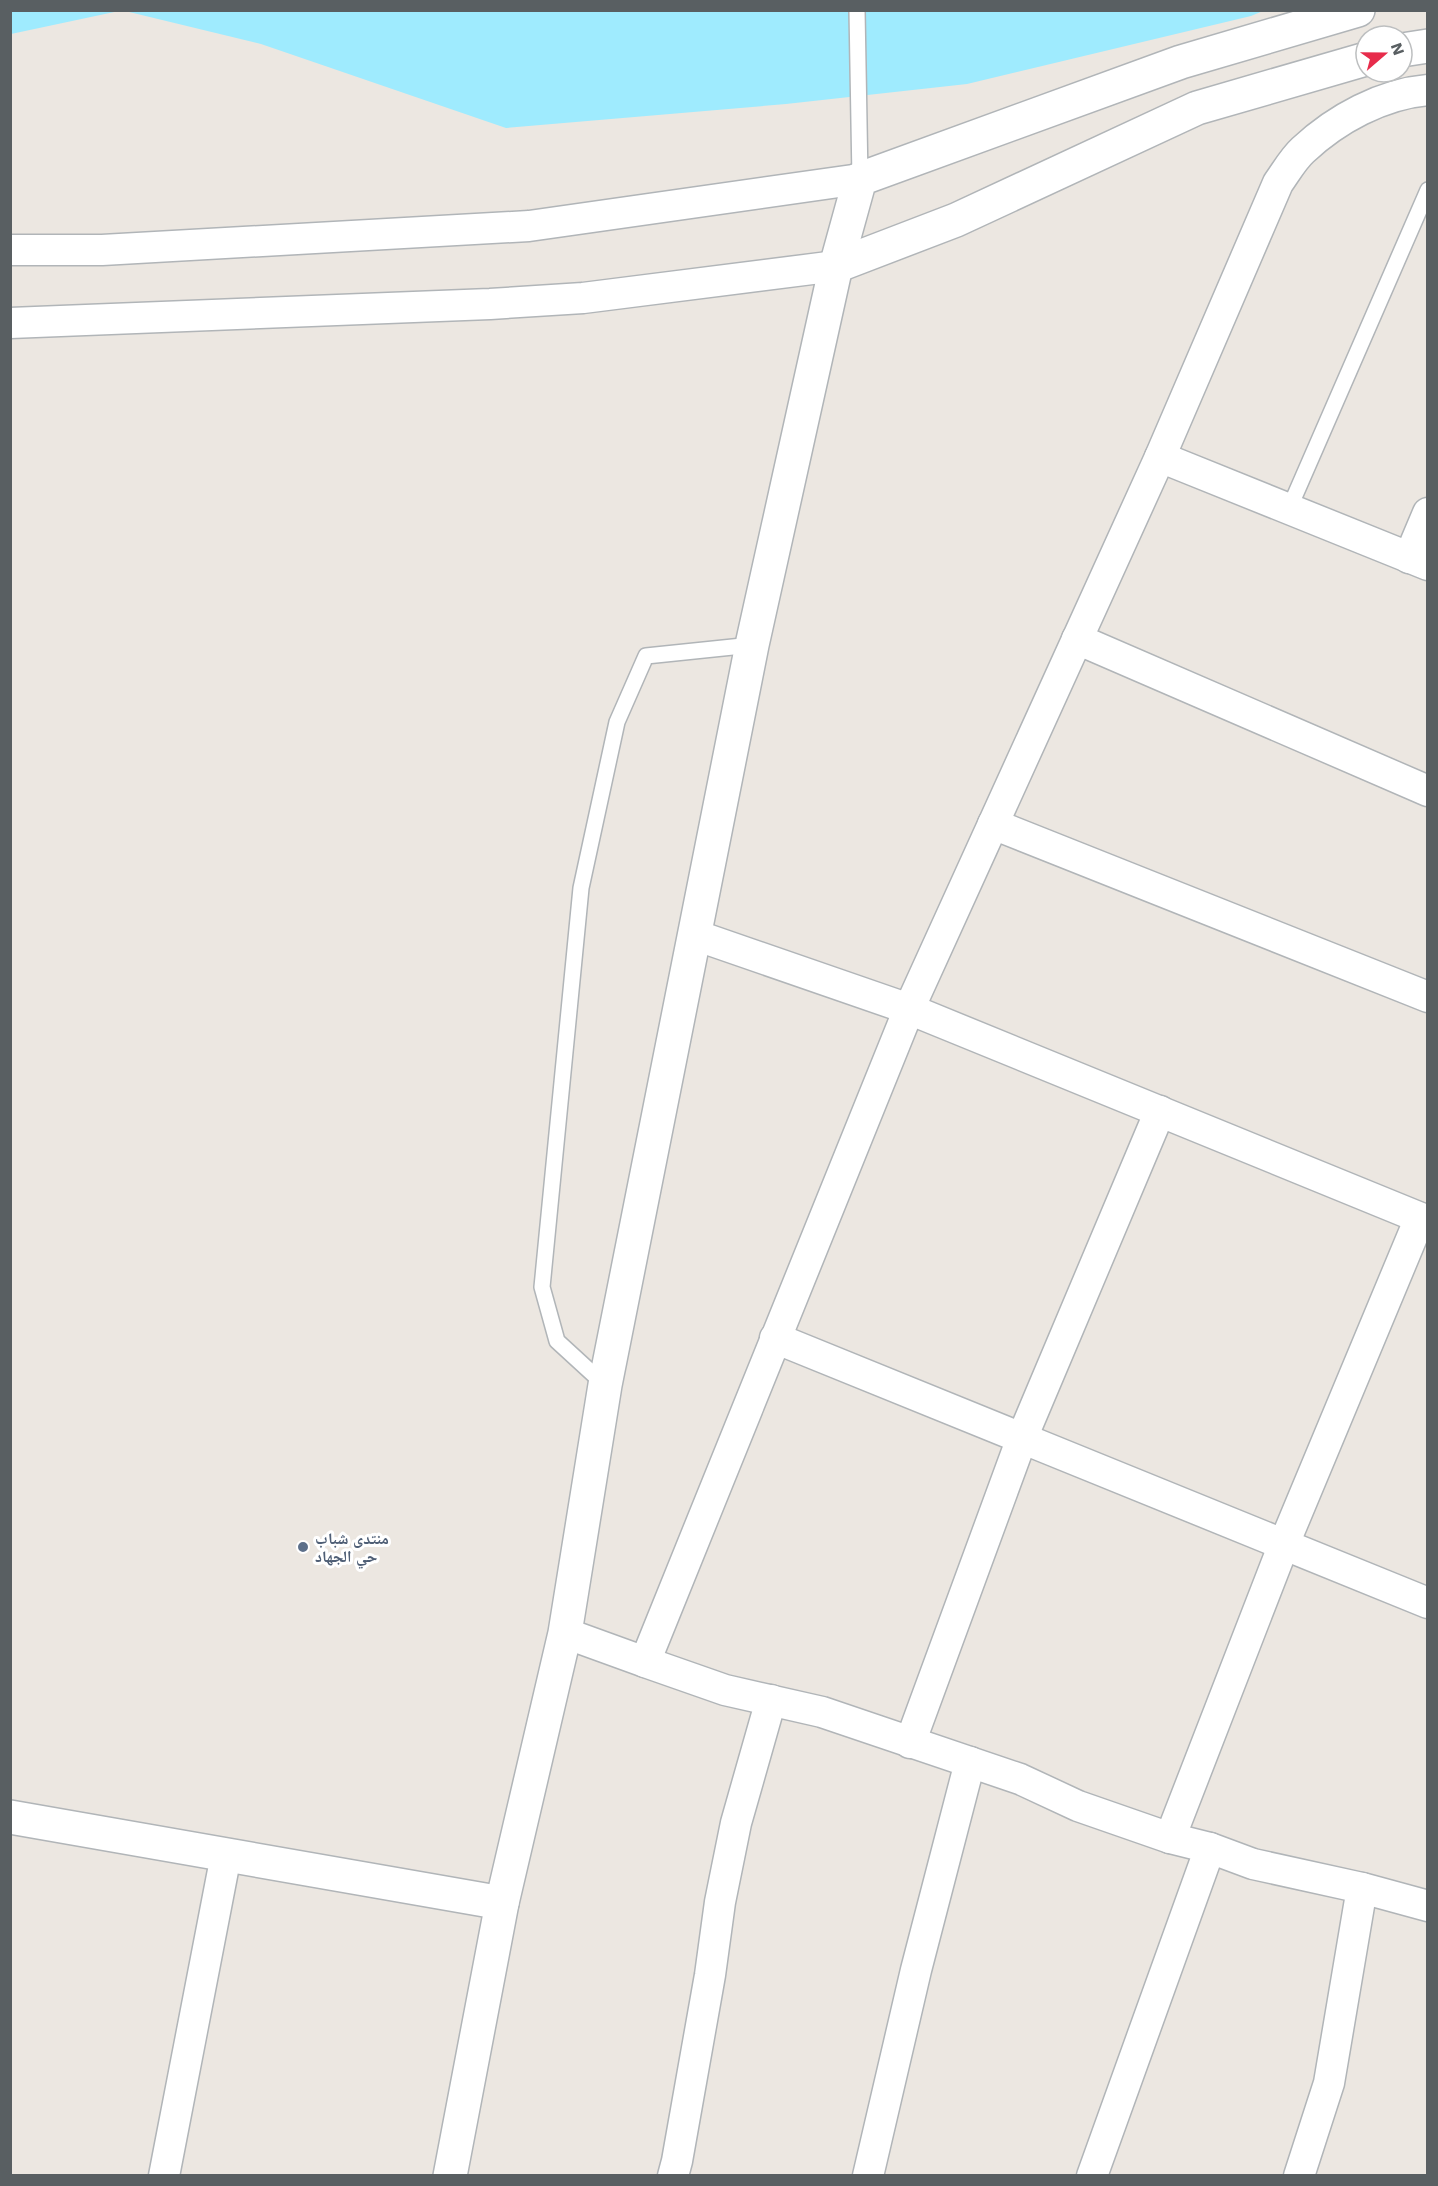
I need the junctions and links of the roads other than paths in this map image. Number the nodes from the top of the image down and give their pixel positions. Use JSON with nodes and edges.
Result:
{"nodes":[{"id":1,"x":857,"y":10,"type":"edge"},
{"id":2,"x":1358,"y":10,"type":"edge"},
{"id":3,"x":1354,"y":62,"type":"edge"},
{"id":4,"x":1428,"y":90,"type":"edge"},
{"id":5,"x":860,"y":179,"type":"junction"},
{"id":6,"x":1428,"y":189,"type":"edge"},
{"id":7,"x":10,"y":250,"type":"edge"},
{"id":8,"x":836,"y":266,"type":"junction"},
{"id":9,"x":10,"y":323,"type":"edge"},
{"id":10,"x":1160,"y":457,"type":"junction"},
{"id":11,"x":1289,"y":509,"type":"junction"},
{"id":12,"x":1428,"y":513,"type":"edge"},
{"id":13,"x":1418,"y":561,"type":"edge"},
{"id":14,"x":1077,"y":639,"type":"junction"},
{"id":15,"x":752,"y":645,"type":"junction"},
{"id":16,"x":1428,"y":791,"type":"edge"},
{"id":17,"x":993,"y":824,"type":"junction"},
{"id":18,"x":695,"y":935,"type":"junction"},
{"id":19,"x":1428,"y":998,"type":"edge"},
{"id":20,"x":909,"y":1009,"type":"junction"},
{"id":21,"x":1160,"y":1111,"type":"junction"},
{"id":22,"x":1424,"y":1220,"type":"edge"},
{"id":23,"x":775,"y":1338,"type":"junction"},
{"id":24,"x":605,"y":1385,"type":"junction"},
{"id":25,"x":1022,"y":1438,"type":"junction"},
{"id":26,"x":1284,"y":1544,"type":"junction"},
{"id":27,"x":1428,"y":1603,"type":"edge"},
{"id":28,"x":566,"y":1633,"type":"junction"},
{"id":29,"x":645,"y":1662,"type":"junction"},
{"id":30,"x":771,"y":1700,"type":"junction"},
{"id":31,"x":910,"y":1743,"type":"junction"},
{"id":32,"x":970,"y":1762,"type":"junction"},
{"id":33,"x":10,"y":1817,"type":"edge"},
{"id":34,"x":1170,"y":1838,"type":"junction"},
{"id":35,"x":1210,"y":1848,"type":"junction"},
{"id":36,"x":226,"y":1855,"type":"junction"},
{"id":37,"x":1362,"y":1888,"type":"junction"},
{"id":38,"x":502,"y":1904,"type":"junction"},
{"id":39,"x":1428,"y":1906,"type":"edge"},
{"id":40,"x":164,"y":2175,"type":"edge"},
{"id":41,"x":450,"y":2175,"type":"edge"},
{"id":42,"x":673,"y":2175,"type":"edge"},
{"id":43,"x":868,"y":2175,"type":"edge"},
{"id":44,"x":1092,"y":2175,"type":"edge"},
{"id":45,"x":1299,"y":2175,"type":"edge"}],
"edges":[{"from":1,"to":5,"type":"lane"},
{"from":2,"to":5,"type":"street"},
{"from":3,"to":8,"type":"street"},
{"from":4,"to":10,"type":"street"},
{"from":5,"to":7,"type":"street"},
{"from":5,"to":8,"type":"street"},
{"from":6,"to":11,"type":"lane"},
{"from":8,"to":9,"type":"street"},
{"from":8,"to":15,"type":"street"},
{"from":10,"to":11,"type":"street"},
{"from":10,"to":14,"type":"street"},
{"from":11,"to":13,"type":"street"},
{"from":12,"to":13,"type":"street"},
{"from":14,"to":16,"type":"street"},
{"from":14,"to":17,"type":"street"},
{"from":15,"to":18,"type":"street"},
{"from":15,"to":24,"type":"lane"},
{"from":17,"to":19,"type":"street"},
{"from":17,"to":20,"type":"street"},
{"from":18,"to":20,"type":"street"},
{"from":18,"to":24,"type":"street"},
{"from":20,"to":21,"type":"street"},
{"from":20,"to":23,"type":"street"},
{"from":21,"to":22,"type":"street"},
{"from":21,"to":25,"type":"street"},
{"from":22,"to":26,"type":"street"},
{"from":23,"to":25,"type":"street"},
{"from":23,"to":29,"type":"street"},
{"from":24,"to":28,"type":"street"},
{"from":25,"to":26,"type":"street"},
{"from":25,"to":31,"type":"street"},
{"from":26,"to":27,"type":"street"},
{"from":26,"to":34,"type":"street"},
{"from":28,"to":29,"type":"street"},
{"from":28,"to":38,"type":"street"},
{"from":29,"to":30,"type":"street"},
{"from":30,"to":31,"type":"street"},
{"from":30,"to":42,"type":"street"},
{"from":31,"to":32,"type":"street"},
{"from":32,"to":34,"type":"street"},
{"from":32,"to":43,"type":"street"},
{"from":33,"to":36,"type":"street"},
{"from":34,"to":35,"type":"street"},
{"from":35,"to":37,"type":"street"},
{"from":35,"to":44,"type":"street"},
{"from":36,"to":38,"type":"street"},
{"from":36,"to":40,"type":"street"},
{"from":37,"to":39,"type":"street"},
{"from":37,"to":45,"type":"street"},
{"from":38,"to":41,"type":"street"}]}
